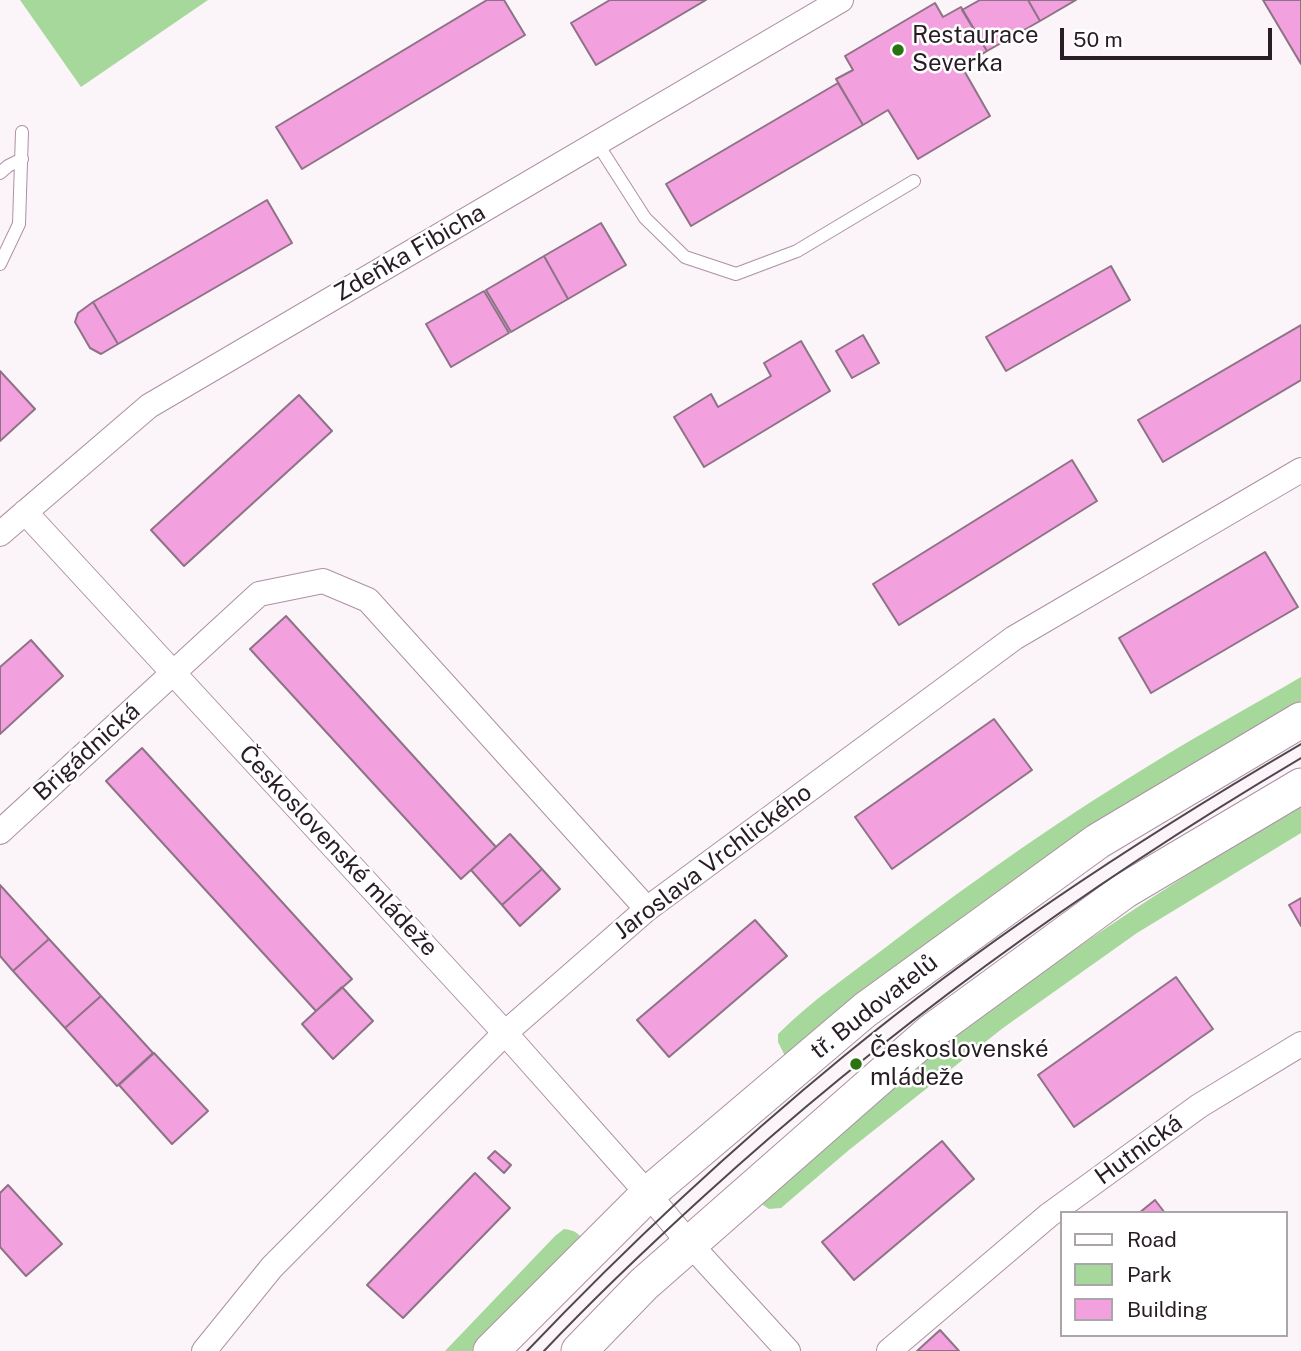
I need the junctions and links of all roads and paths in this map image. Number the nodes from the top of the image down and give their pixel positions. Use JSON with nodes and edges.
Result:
{"nodes":[{"id":1,"x":841,"y":0,"type":"edge"},
{"id":2,"x":22,"y":132,"type":"dead end"},
{"id":3,"x":597,"y":143,"type":"junction"},
{"id":4,"x":22,"y":159,"type":"junction"},
{"id":5,"x":0,"y":173,"type":"edge"},
{"id":6,"x":915,"y":181,"type":"dead end"},
{"id":7,"x":0,"y":264,"type":"edge"},
{"id":8,"x":1301,"y":470,"type":"edge"},
{"id":9,"x":24,"y":512,"type":"junction"},
{"id":10,"x":0,"y":534,"type":"edge"},
{"id":11,"x":173,"y":673,"type":"junction"},
{"id":12,"x":1301,"y":720,"type":"edge"},
{"id":13,"x":1301,"y":786,"type":"edge"},
{"id":14,"x":0,"y":832,"type":"edge"},
{"id":15,"x":647,"y":909,"type":"junction"},
{"id":16,"x":505,"y":1032,"type":"junction"},
{"id":17,"x":1301,"y":1044,"type":"edge"},
{"id":18,"x":648,"y":1194,"type":"junction"},
{"id":19,"x":690,"y":1244,"type":"junction"},
{"id":20,"x":204,"y":1351,"type":"edge"},
{"id":21,"x":491,"y":1351,"type":"edge"},
{"id":22,"x":579,"y":1351,"type":"edge"},
{"id":23,"x":788,"y":1351,"type":"edge"},
{"id":24,"x":889,"y":1351,"type":"edge"}],
"edges":[{"from":1,"to":3,"type":"street","name":"Zdeňka Fibicha"},
{"from":2,"to":4,"type":"lane"},
{"from":3,"to":6,"type":"lane"},
{"from":3,"to":9,"type":"street","name":"Zdeňka Fibicha"},
{"from":4,"to":5,"type":"lane"},
{"from":4,"to":7,"type":"lane"},
{"from":8,"to":15,"type":"street","name":"Jaroslava Vrchlického"},
{"from":9,"to":10,"type":"street","name":"Zdeňka Fibicha"},
{"from":9,"to":11,"type":"street","name":"Československé mládeže"},
{"from":11,"to":14,"type":"street","name":"Brigádnická"},
{"from":11,"to":15,"type":"street","name":"Brigádnická"},
{"from":11,"to":16,"type":"street","name":"Československé mládeže"},
{"from":12,"to":18,"type":"street","name":"tř. Budovatelů"},
{"from":13,"to":19,"type":"street"},
{"from":15,"to":16,"type":"street","name":"Jaroslava Vrchlického"},
{"from":16,"to":18,"type":"street","name":"Československé mládeže"},
{"from":16,"to":20,"type":"street","name":"Jaroslava Vrchlického"},
{"from":17,"to":24,"type":"street","name":"Hutnická"},
{"from":18,"to":19,"type":"street","name":"Československé mládeže"},
{"from":18,"to":21,"type":"street","name":"tř. Budovatelů"},
{"from":19,"to":22,"type":"street"},
{"from":19,"to":23,"type":"street","name":"Československé mládeže"}]}
